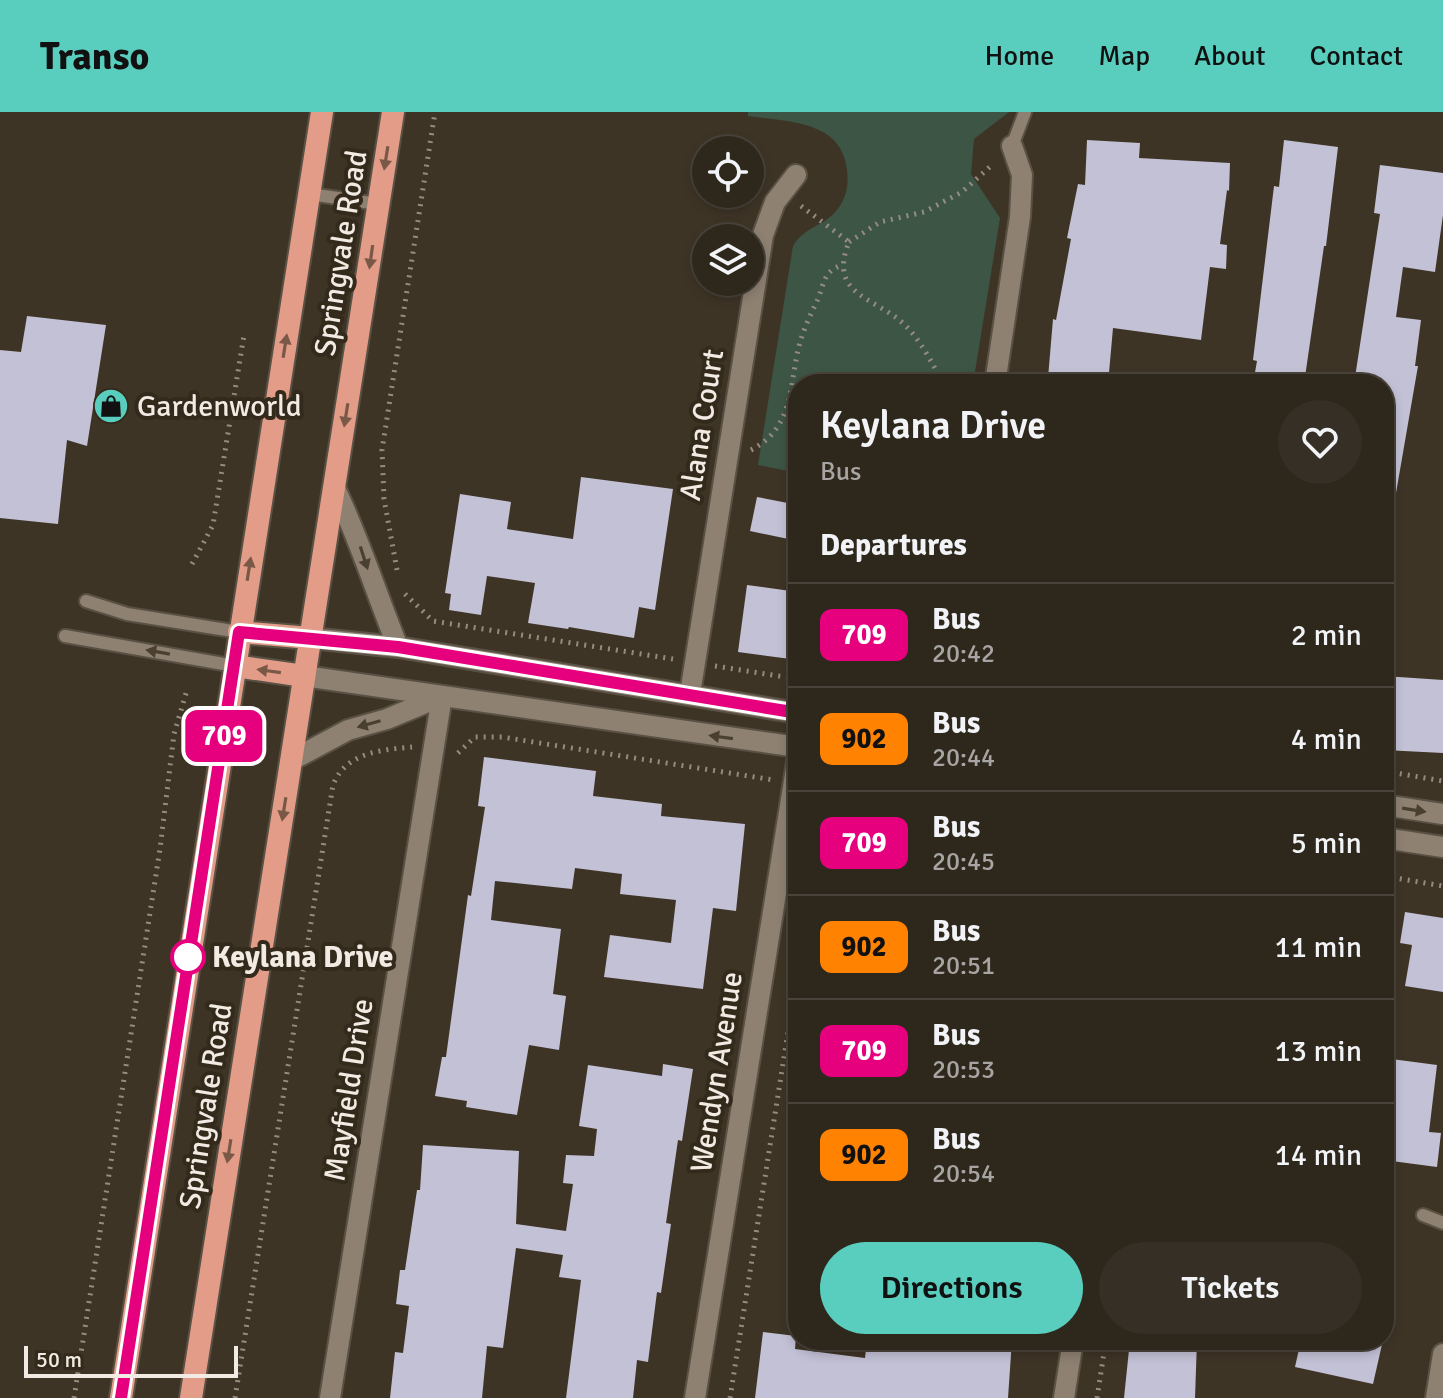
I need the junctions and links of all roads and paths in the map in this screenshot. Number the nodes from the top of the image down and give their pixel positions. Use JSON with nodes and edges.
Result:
{"nodes":[{"id":1,"x":322,"y":112,"type":"edge"},
{"id":2,"x":393,"y":112,"type":"edge"},
{"id":3,"x":435,"y":112,"type":"edge"},
{"id":4,"x":1025,"y":112,"type":"edge"},
{"id":5,"x":1012,"y":146,"type":"junction"},
{"id":6,"x":789,"y":182,"type":"joint"},
{"id":7,"x":310,"y":194,"type":"junction"},
{"id":8,"x":378,"y":204,"type":"junction"},
{"id":9,"x":849,"y":242,"type":"junction"},
{"id":10,"x":842,"y":265,"type":"junction"},
{"id":11,"x":244,"y":335,"type":"dead end"},
{"id":12,"x":794,"y":374,"type":"edge"},
{"id":13,"x":937,"y":374,"type":"edge"},
{"id":14,"x":996,"y":374,"type":"edge"},
{"id":15,"x":788,"y":403,"type":"edge"},
{"id":16,"x":728,"y":458,"type":"junction"},
{"id":17,"x":334,"y":486,"type":"junction"},
{"id":18,"x":192,"y":564,"type":"dead end"},
{"id":19,"x":399,"y":575,"type":"dead end"},
{"id":20,"x":402,"y":585,"type":"dead end"},
{"id":21,"x":86,"y":601,"type":"dead end"},
{"id":22,"x":239,"y":632,"type":"junction"},
{"id":23,"x":65,"y":636,"type":"dead end"},
{"id":24,"x":310,"y":638,"type":"junction"},
{"id":25,"x":398,"y":647,"type":"junction"},
{"id":26,"x":695,"y":663,"type":"junction"},
{"id":27,"x":235,"y":666,"type":"junction"},
{"id":28,"x":304,"y":676,"type":"junction"},
{"id":29,"x":788,"y":677,"type":"edge"},
{"id":30,"x":187,"y":690,"type":"dead end"},
{"id":31,"x":690,"y":694,"type":"junction"},
{"id":32,"x":442,"y":696,"type":"junction"},
{"id":33,"x":788,"y":711,"type":"edge"},
{"id":34,"x":788,"y":746,"type":"edge"},
{"id":35,"x":357,"y":757,"type":"dead end"},
{"id":36,"x":292,"y":760,"type":"junction"},
{"id":37,"x":456,"y":767,"type":"dead end"},
{"id":38,"x":1394,"y":773,"type":"edge"},
{"id":39,"x":1443,"y":781,"type":"edge"},
{"id":40,"x":788,"y":782,"type":"edge"},
{"id":41,"x":1394,"y":807,"type":"edge"},
{"id":42,"x":788,"y":814,"type":"edge"},
{"id":43,"x":1443,"y":814,"type":"edge"},
{"id":44,"x":1394,"y":840,"type":"edge"},
{"id":45,"x":1443,"y":847,"type":"edge"},
{"id":46,"x":1394,"y":878,"type":"edge"},
{"id":47,"x":1443,"y":886,"type":"edge"},
{"id":48,"x":788,"y":1032,"type":"edge"},
{"id":49,"x":1423,"y":1215,"type":"dead end"},
{"id":50,"x":1443,"y":1223,"type":"edge"},
{"id":51,"x":1071,"y":1350,"type":"edge"},
{"id":52,"x":1104,"y":1350,"type":"edge"},
{"id":53,"x":1443,"y":1354,"type":"edge"},
{"id":54,"x":74,"y":1398,"type":"edge"},
{"id":55,"x":121,"y":1398,"type":"edge"},
{"id":56,"x":191,"y":1398,"type":"edge"},
{"id":57,"x":235,"y":1398,"type":"edge"},
{"id":58,"x":330,"y":1398,"type":"edge"},
{"id":59,"x":695,"y":1398,"type":"edge"},
{"id":60,"x":730,"y":1398,"type":"edge"},
{"id":61,"x":1064,"y":1398,"type":"edge"},
{"id":62,"x":1097,"y":1398,"type":"edge"},
{"id":63,"x":1436,"y":1398,"type":"edge"}],
"edges":[{"from":1,"to":7,"type":"highway","name":"Springvale Road"},
{"from":2,"to":8,"type":"highway","name":"Springvale Road","one_way":true},
{"from":3,"to":19,"type":"path"},
{"from":4,"to":5,"type":"lane"},
{"from":5,"to":9,"type":"path"},
{"from":5,"to":14,"type":"street"},
{"from":6,"to":9,"type":"path"},
{"from":6,"to":16,"type":"street","name":"Alana Court"},
{"from":7,"to":8,"type":"lane"},
{"from":22,"to":7,"type":"highway","name":"Springvale Road","one_way":true},
{"from":8,"to":17,"type":"highway","name":"Springvale Road","one_way":true},
{"from":9,"to":10,"type":"path"},
{"from":10,"to":12,"type":"path"},
{"from":10,"to":13,"type":"path"},
{"from":11,"to":18,"type":"path"},
{"from":15,"to":16,"type":"path"},
{"from":16,"to":26,"type":"street","name":"Alana Court"},
{"from":17,"to":24,"type":"highway","name":"Springvale Road"},
{"from":17,"to":25,"type":"street","one_way":true},
{"from":20,"to":26,"type":"path"},
{"from":21,"to":22,"type":"lane"},
{"from":22,"to":24,"type":"highway"},
{"from":22,"to":27,"type":"highway","name":"Springvale Road"},
{"from":27,"to":23,"type":"lane","one_way":true},
{"from":24,"to":25,"type":"street"},
{"from":24,"to":28,"type":"highway","name":"Springvale Road"},
{"from":25,"to":31,"type":"street"},
{"from":26,"to":29,"type":"path"},
{"from":26,"to":31,"type":"street","name":"Alana Court"},
{"from":28,"to":27,"type":"highway","one_way":true},
{"from":27,"to":55,"type":"highway","name":"Springvale Road"},
{"from":28,"to":32,"type":"street"},
{"from":28,"to":36,"type":"highway","name":"Springvale Road"},
{"from":30,"to":54,"type":"path"},
{"from":31,"to":33,"type":"street"},
{"from":34,"to":32,"type":"street","one_way":true},
{"from":32,"to":36,"type":"street","one_way":true},
{"from":32,"to":58,"type":"street","name":"Mayfield Drive"},
{"from":35,"to":57,"type":"path"},
{"from":36,"to":56,"type":"highway","name":"Springvale Road","one_way":true},
{"from":37,"to":40,"type":"path"},
{"from":38,"to":39,"type":"path"},
{"from":41,"to":43,"type":"street","one_way":true},
{"from":42,"to":59,"type":"street","name":"Wendyn Avenue"},
{"from":44,"to":45,"type":"street"},
{"from":46,"to":47,"type":"path"},
{"from":48,"to":60,"type":"path"},
{"from":49,"to":50,"type":"lane"},
{"from":51,"to":61,"type":"street"},
{"from":52,"to":62,"type":"path"},
{"from":53,"to":63,"type":"street"}]}
